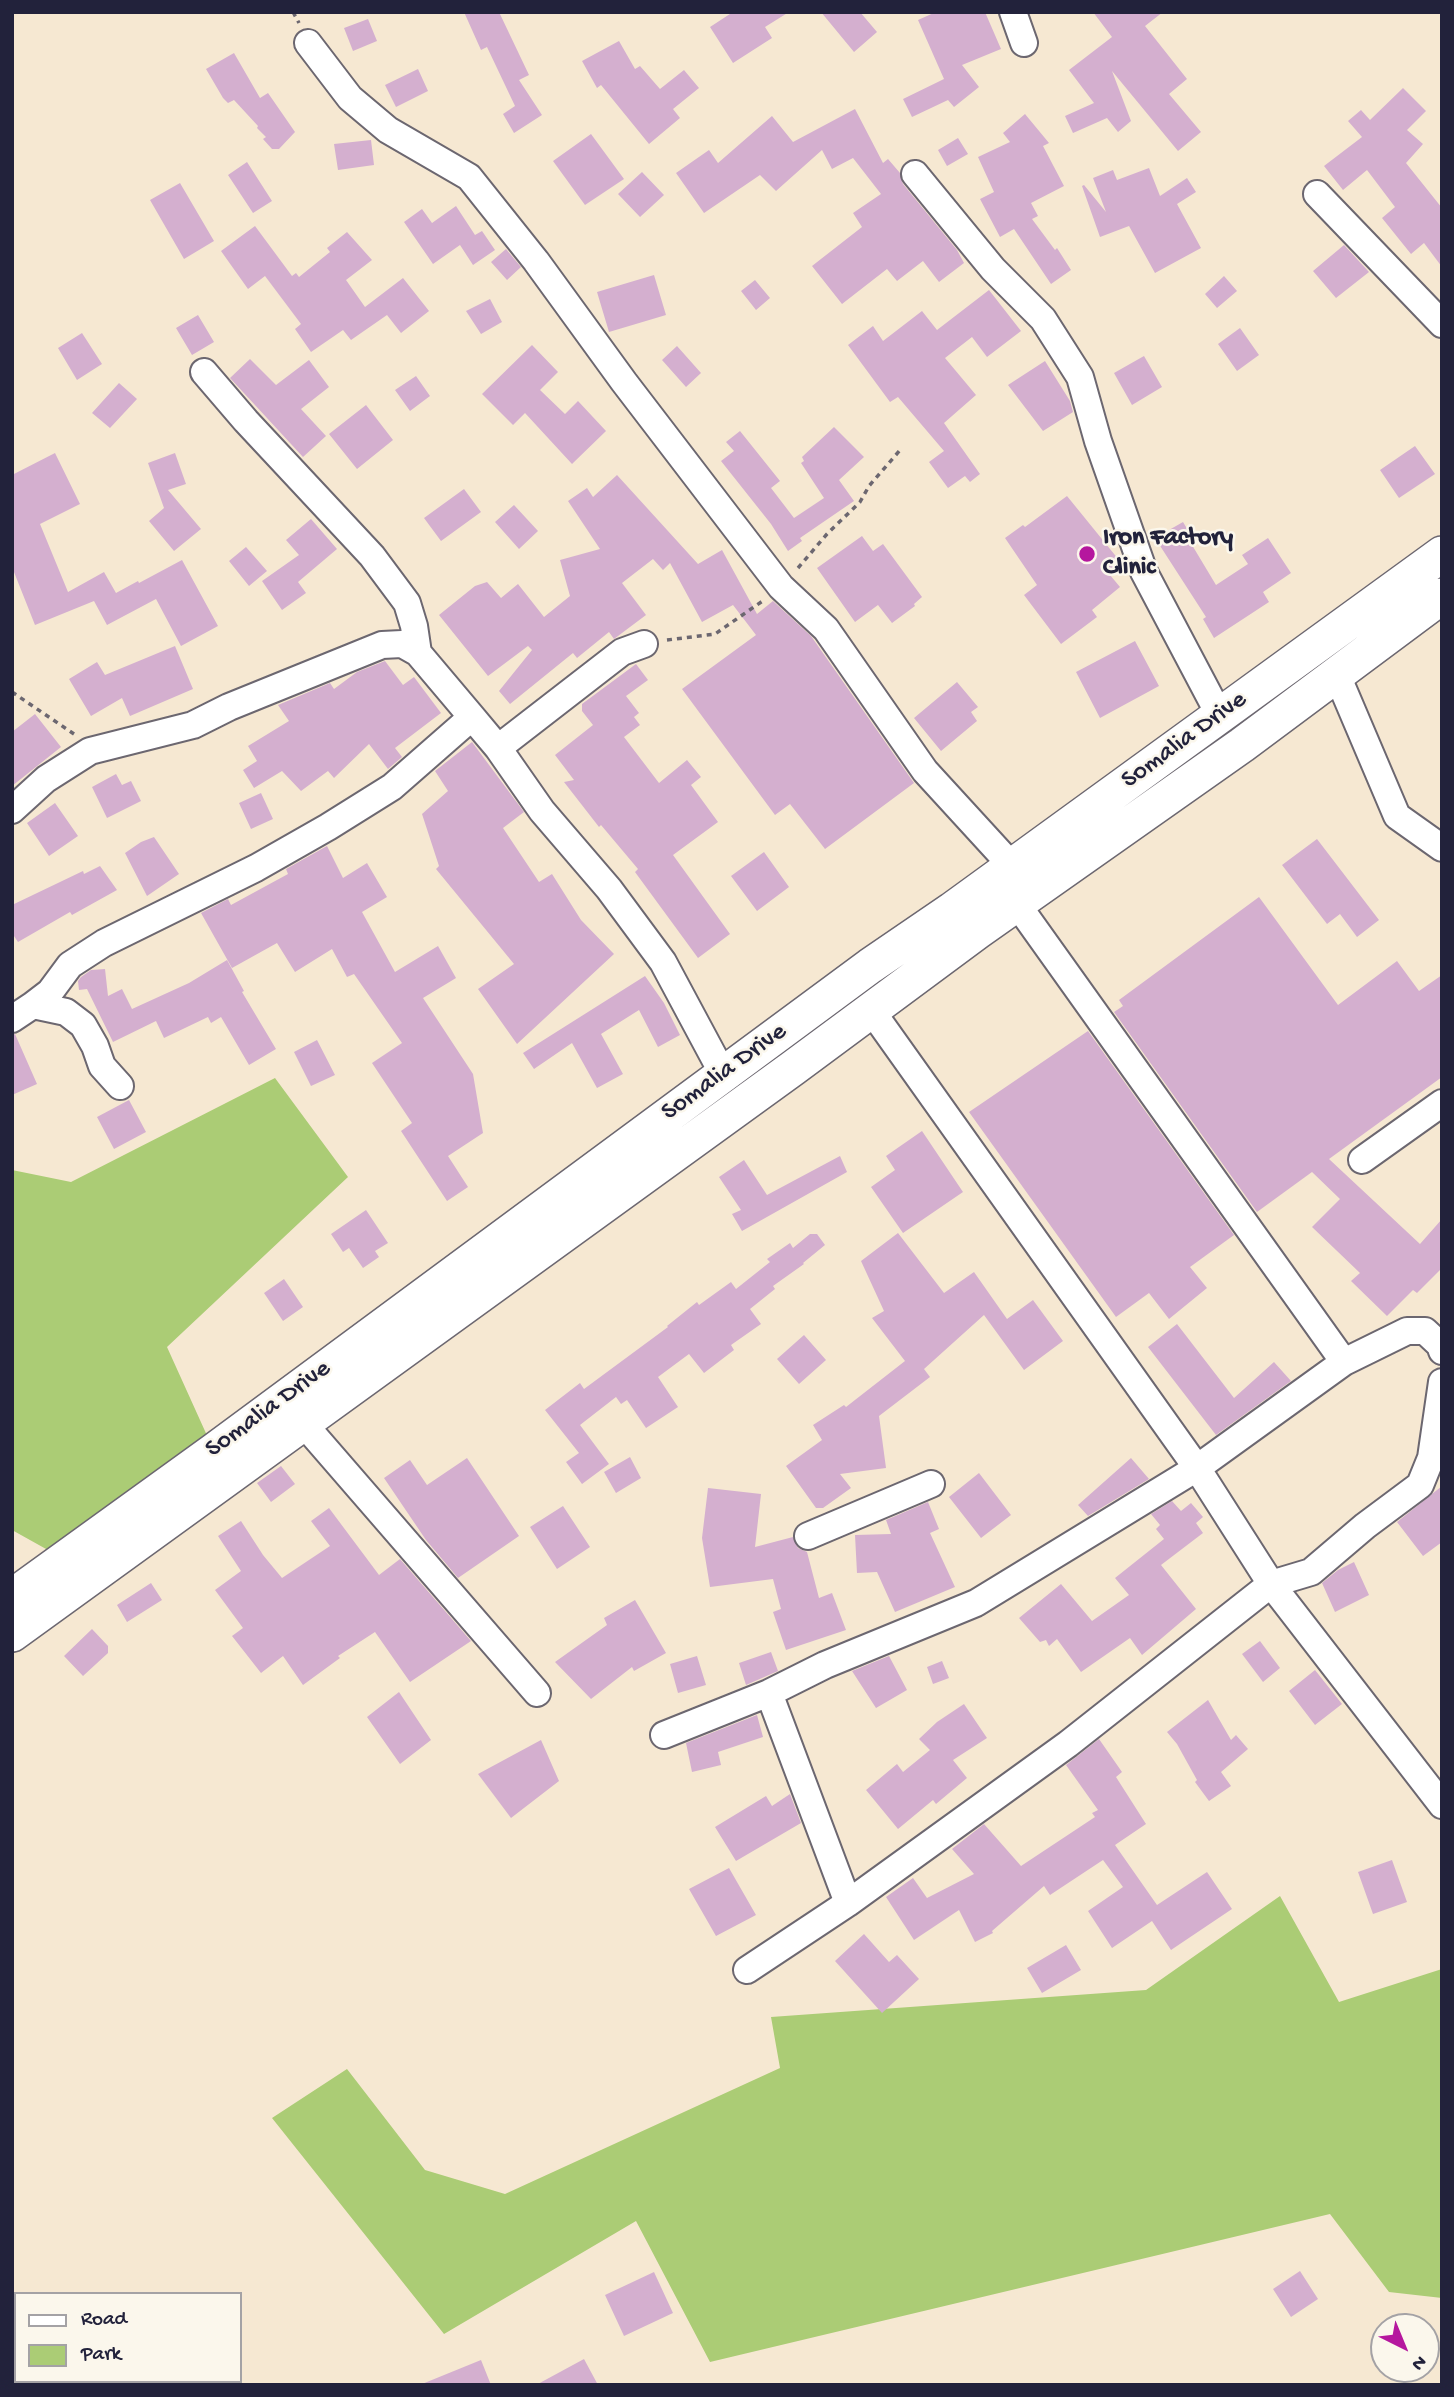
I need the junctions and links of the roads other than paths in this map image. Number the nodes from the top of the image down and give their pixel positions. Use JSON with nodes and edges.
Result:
{"nodes":[{"id":1,"x":1013,"y":12,"type":"edge"},
{"id":2,"x":308,"y":43,"type":"dead end"},
{"id":3,"x":1024,"y":43,"type":"dead end"},
{"id":4,"x":915,"y":174,"type":"dead end"},
{"id":5,"x":1317,"y":194,"type":"dead end"},
{"id":6,"x":1442,"y":324,"type":"edge"},
{"id":7,"x":204,"y":372,"type":"dead end"},
{"id":8,"x":1442,"y":554,"type":"edge"},
{"id":9,"x":1442,"y":596,"type":"edge"},
{"id":10,"x":644,"y":644,"type":"dead end"},
{"id":11,"x":418,"y":653,"type":"junction"},
{"id":12,"x":1337,"y":675,"type":"junction"},
{"id":13,"x":1220,"y":716,"type":"junction"},
{"id":14,"x":472,"y":717,"type":"junction"},
{"id":15,"x":498,"y":748,"type":"junction"},
{"id":16,"x":12,"y":810,"type":"edge"},
{"id":17,"x":1442,"y":848,"type":"edge"},
{"id":18,"x":1021,"y":887,"type":"junction"},
{"id":19,"x":871,"y":1010,"type":"junction"},
{"id":20,"x":22,"y":1012,"type":"edge"},
{"id":21,"x":723,"y":1074,"type":"junction"},
{"id":22,"x":120,"y":1086,"type":"dead end"},
{"id":23,"x":1442,"y":1103,"type":"edge"},
{"id":24,"x":1362,"y":1160,"type":"dead end"},
{"id":25,"x":1442,"y":1351,"type":"edge"},
{"id":26,"x":1344,"y":1363,"type":"junction"},
{"id":27,"x":1442,"y":1382,"type":"edge"},
{"id":28,"x":303,"y":1423,"type":"junction"},
{"id":29,"x":1197,"y":1468,"type":"junction"},
{"id":30,"x":931,"y":1484,"type":"dead end"},
{"id":31,"x":808,"y":1536,"type":"dead end"},
{"id":32,"x":1271,"y":1584,"type":"junction"},
{"id":33,"x":12,"y":1597,"type":"edge"},
{"id":34,"x":12,"y":1634,"type":"edge"},
{"id":35,"x":537,"y":1693,"type":"dead end"},
{"id":36,"x":769,"y":1693,"type":"junction"},
{"id":37,"x":664,"y":1735,"type":"dead end"},
{"id":38,"x":1442,"y":1805,"type":"edge"},
{"id":39,"x":848,"y":1903,"type":"junction"},
{"id":40,"x":747,"y":1970,"type":"dead end"}],
"edges":[{"from":1,"to":3,"type":"street"},
{"from":2,"to":18,"type":"street"},
{"from":4,"to":13,"type":"street"},
{"from":5,"to":6,"type":"street"},
{"from":7,"to":11,"type":"street"},
{"from":8,"to":13,"type":"main road","name":"Somalia Drive"},
{"from":9,"to":12,"type":"main road","name":"Somalia Drive"},
{"from":10,"to":15,"type":"street"},
{"from":11,"to":14,"type":"street"},
{"from":11,"to":16,"type":"street"},
{"from":12,"to":17,"type":"street"},
{"from":12,"to":18,"type":"main road","name":"Somalia Drive"},
{"from":13,"to":18,"type":"main road","name":"Somalia Drive"},
{"from":14,"to":15,"type":"street"},
{"from":14,"to":20,"type":"street"},
{"from":15,"to":21,"type":"street"},
{"from":18,"to":19,"type":"main road","name":"Somalia Drive"},
{"from":18,"to":21,"type":"main road","name":"Somalia Drive"},
{"from":18,"to":26,"type":"street"},
{"from":19,"to":28,"type":"main road","name":"Somalia Drive"},
{"from":19,"to":29,"type":"street"},
{"from":20,"to":22,"type":"street"},
{"from":21,"to":33,"type":"main road","name":"Somalia Drive"},
{"from":23,"to":24,"type":"street"},
{"from":25,"to":26,"type":"street"},
{"from":26,"to":29,"type":"street"},
{"from":27,"to":32,"type":"street"},
{"from":28,"to":34,"type":"main road","name":"Somalia Drive"},
{"from":28,"to":35,"type":"street"},
{"from":29,"to":32,"type":"street"},
{"from":29,"to":36,"type":"street"},
{"from":30,"to":31,"type":"street"},
{"from":32,"to":38,"type":"street"},
{"from":32,"to":39,"type":"street"},
{"from":36,"to":37,"type":"street"},
{"from":36,"to":39,"type":"street"},
{"from":39,"to":40,"type":"street"}]}
